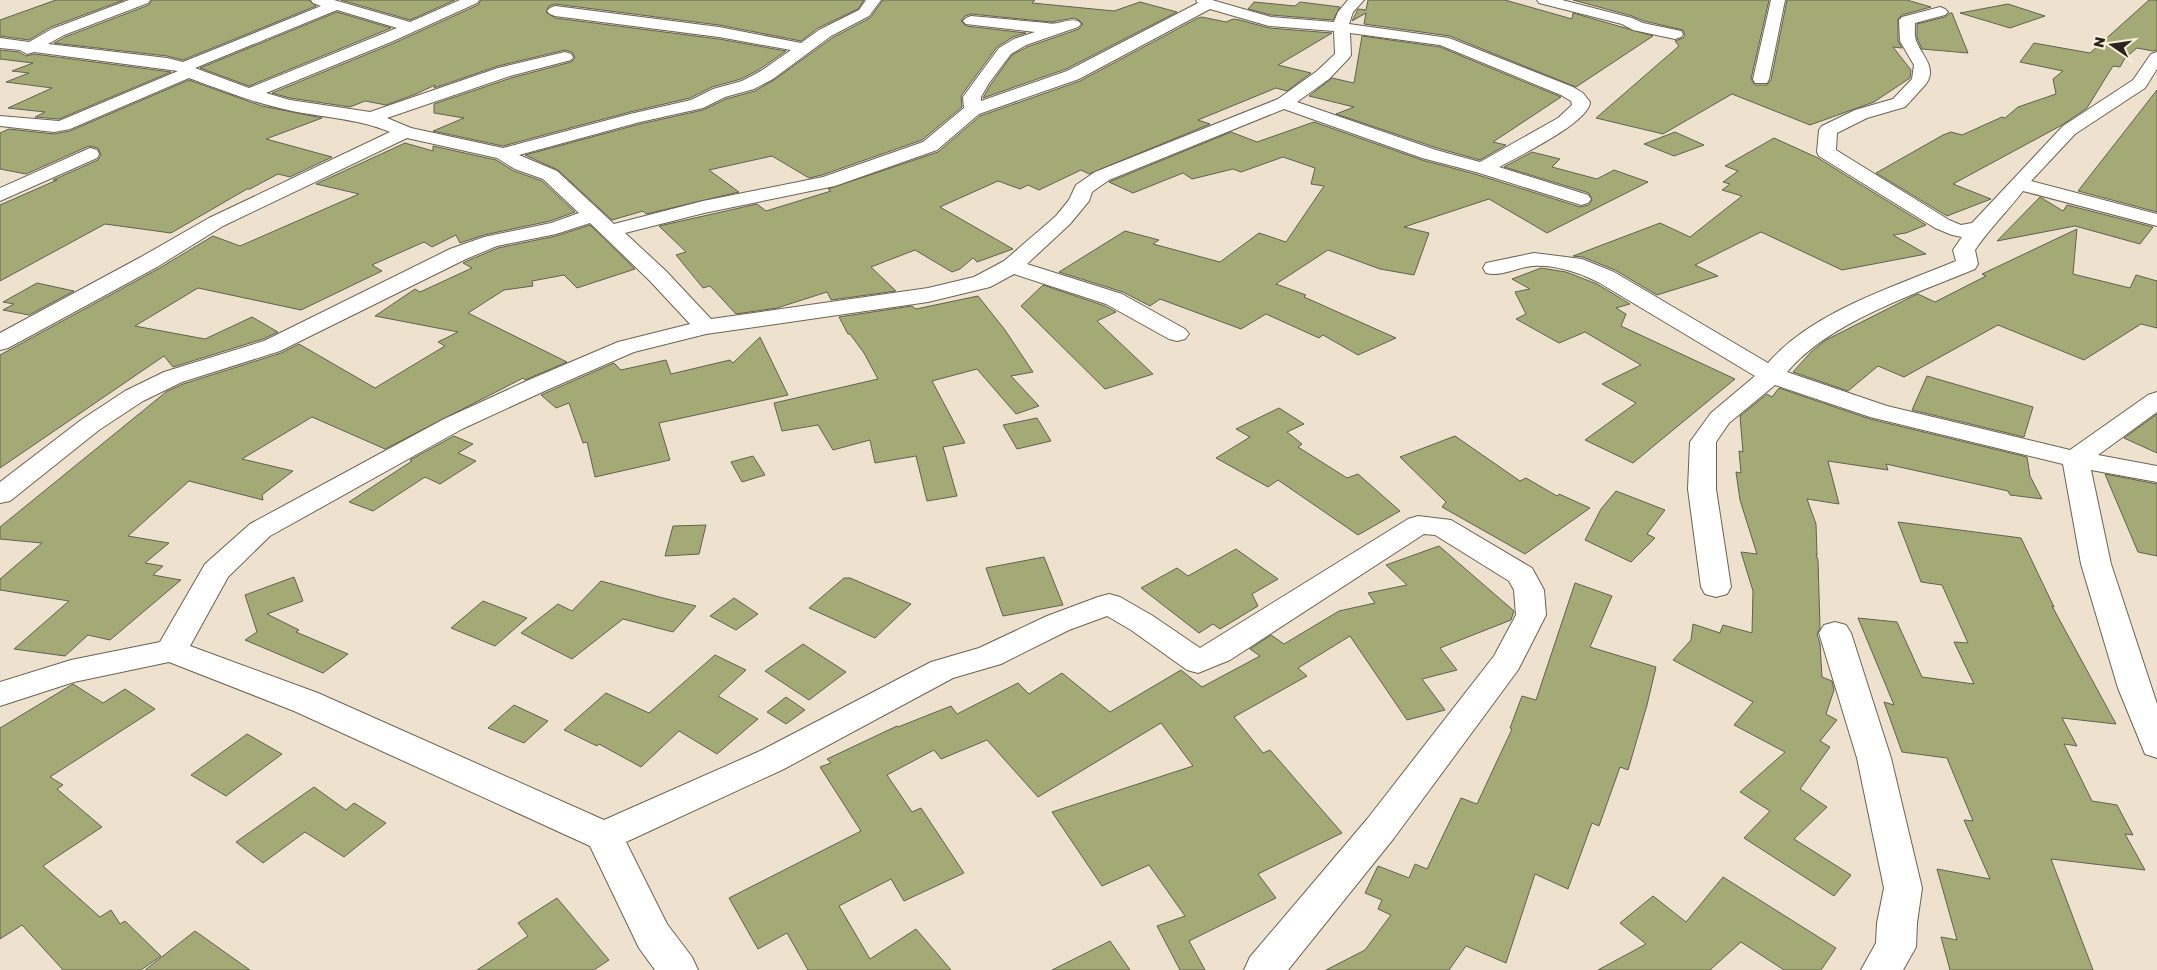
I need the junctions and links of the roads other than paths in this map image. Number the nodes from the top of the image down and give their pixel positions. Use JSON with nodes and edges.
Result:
{"nodes":[{"id":1,"x":143,"y":0,"type":"edge"},
{"id":2,"x":317,"y":0,"type":"edge"},
{"id":3,"x":472,"y":0,"type":"edge"},
{"id":4,"x":874,"y":0,"type":"edge"},
{"id":5,"x":1357,"y":0,"type":"edge"},
{"id":6,"x":1544,"y":0,"type":"edge"},
{"id":7,"x":1778,"y":0,"type":"edge"},
{"id":8,"x":1206,"y":2,"type":"edge"},
{"id":9,"x":336,"y":5,"type":"junction"},
{"id":10,"x":555,"y":11,"type":"dead end"},
{"id":11,"x":1940,"y":12,"type":"dead end"},
{"id":12,"x":971,"y":21,"type":"dead end"},
{"id":13,"x":1072,"y":24,"type":"dead end"},
{"id":14,"x":411,"y":27,"type":"junction"},
{"id":15,"x":1056,"y":29,"type":"junction"},
{"id":16,"x":1342,"y":29,"type":"junction"},
{"id":17,"x":1675,"y":34,"type":"dead end"},
{"id":18,"x":31,"y":48,"type":"junction"},
{"id":19,"x":805,"y":48,"type":"junction"},
{"id":20,"x":4,"y":50,"type":"edge"},
{"id":21,"x":565,"y":57,"type":"dead end"},
{"id":22,"x":2157,"y":57,"type":"edge"},
{"id":23,"x":186,"y":70,"type":"junction"},
{"id":24,"x":1761,"y":79,"type":"dead end"},
{"id":25,"x":250,"y":94,"type":"junction"},
{"id":26,"x":1284,"y":104,"type":"junction"},
{"id":27,"x":973,"y":110,"type":"junction"},
{"id":28,"x":371,"y":118,"type":"junction"},
{"id":29,"x":0,"y":121,"type":"edge"},
{"id":30,"x":405,"y":132,"type":"junction"},
{"id":31,"x":90,"y":154,"type":"dead end"},
{"id":32,"x":503,"y":154,"type":"junction"},
{"id":33,"x":1483,"y":168,"type":"junction"},
{"id":34,"x":2018,"y":184,"type":"junction"},
{"id":35,"x":0,"y":195,"type":"edge"},
{"id":36,"x":1581,"y":198,"type":"dead end"},
{"id":37,"x":2157,"y":220,"type":"edge"},
{"id":38,"x":601,"y":223,"type":"junction"},
{"id":39,"x":1969,"y":234,"type":"junction"},
{"id":40,"x":1012,"y":266,"type":"junction"},
{"id":41,"x":1494,"y":268,"type":"dead end"},
{"id":42,"x":706,"y":326,"type":"junction"},
{"id":43,"x":1177,"y":334,"type":"dead end"},
{"id":44,"x":0,"y":343,"type":"edge"},
{"id":45,"x":1771,"y":376,"type":"junction"},
{"id":46,"x":2157,"y":400,"type":"edge"},
{"id":47,"x":2074,"y":459,"type":"junction"},
{"id":48,"x":2157,"y":474,"type":"edge"},
{"id":49,"x":0,"y":495,"type":"edge"},
{"id":50,"x":1716,"y":587,"type":"dead end"},
{"id":51,"x":1835,"y":633,"type":"dead end"},
{"id":52,"x":171,"y":650,"type":"junction"},
{"id":53,"x":2146,"y":690,"type":"edge"},
{"id":54,"x":0,"y":694,"type":"edge"},
{"id":55,"x":2157,"y":746,"type":"edge"},
{"id":56,"x":604,"y":836,"type":"junction"},
{"id":57,"x":678,"y":970,"type":"edge"},
{"id":58,"x":1264,"y":970,"type":"edge"},
{"id":59,"x":1881,"y":970,"type":"edge"}],
"edges":[{"from":1,"to":18,"type":"street"},
{"from":2,"to":9,"type":"street"},
{"from":3,"to":14,"type":"street"},
{"from":4,"to":19,"type":"street"},
{"from":5,"to":16,"type":"street"},
{"from":6,"to":17,"type":"street"},
{"from":7,"to":24,"type":"street"},
{"from":8,"to":16,"type":"street"},
{"from":8,"to":27,"type":"street"},
{"from":9,"to":14,"type":"street"},
{"from":9,"to":23,"type":"street"},
{"from":10,"to":19,"type":"street"},
{"from":11,"to":39,"type":"street"},
{"from":12,"to":15,"type":"street"},
{"from":13,"to":15,"type":"street"},
{"from":14,"to":25,"type":"street"},
{"from":15,"to":27,"type":"street"},
{"from":16,"to":26,"type":"street"},
{"from":16,"to":33,"type":"street"},
{"from":18,"to":20,"type":"street"},
{"from":18,"to":23,"type":"street"},
{"from":19,"to":32,"type":"street"},
{"from":21,"to":28,"type":"street"},
{"from":22,"to":34,"type":"street"},
{"from":23,"to":25,"type":"street"},
{"from":23,"to":29,"type":"street"},
{"from":25,"to":28,"type":"street"},
{"from":26,"to":33,"type":"street"},
{"from":26,"to":40,"type":"street"},
{"from":27,"to":38,"type":"street"},
{"from":28,"to":30,"type":"street"},
{"from":30,"to":32,"type":"street"},
{"from":30,"to":44,"type":"street"},
{"from":31,"to":35,"type":"street"},
{"from":32,"to":38,"type":"street"},
{"from":33,"to":36,"type":"street"},
{"from":34,"to":37,"type":"street"},
{"from":34,"to":39,"type":"street"},
{"from":38,"to":42,"type":"street"},
{"from":38,"to":49,"type":"street"},
{"from":39,"to":45,"type":"street"},
{"from":40,"to":42,"type":"street"},
{"from":40,"to":43,"type":"street"},
{"from":41,"to":45,"type":"street"},
{"from":42,"to":52,"type":"street"},
{"from":45,"to":47,"type":"street"},
{"from":45,"to":50,"type":"street"},
{"from":46,"to":47,"type":"street"},
{"from":47,"to":48,"type":"street"},
{"from":47,"to":53,"type":"street"},
{"from":51,"to":59,"type":"street"},
{"from":52,"to":54,"type":"street"},
{"from":52,"to":56,"type":"street"},
{"from":53,"to":55,"type":"street"},
{"from":56,"to":57,"type":"street"},
{"from":56,"to":58,"type":"street"}]}
